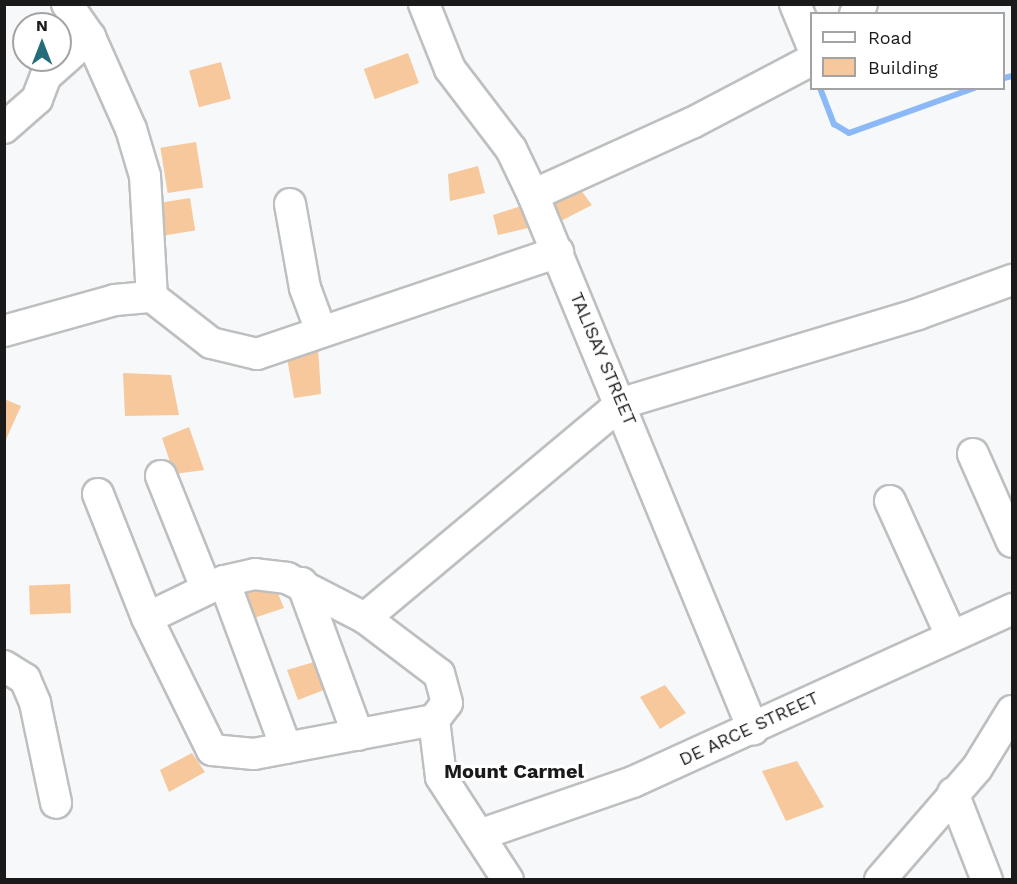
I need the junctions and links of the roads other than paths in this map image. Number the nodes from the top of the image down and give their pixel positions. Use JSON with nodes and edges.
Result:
{"nodes":[{"id":1,"x":67,"y":4,"type":"edge"},
{"id":2,"x":424,"y":4,"type":"edge"},
{"id":3,"x":795,"y":4,"type":"edge"},
{"id":4,"x":90,"y":37,"type":"junction"},
{"id":5,"x":810,"y":44,"type":"edge"},
{"id":6,"x":810,"y":48,"type":"edge"},
{"id":7,"x":4,"y":128,"type":"edge"},
{"id":8,"x":533,"y":195,"type":"junction"},
{"id":9,"x":290,"y":204,"type":"dead end"},
{"id":10,"x":558,"y":252,"type":"junction"},
{"id":11,"x":1012,"y":280,"type":"edge"},
{"id":12,"x":152,"y":297,"type":"junction"},
{"id":13,"x":4,"y":331,"type":"edge"},
{"id":14,"x":321,"y":331,"type":"junction"},
{"id":15,"x":622,"y":403,"type":"junction"},
{"id":16,"x":973,"y":454,"type":"dead end"},
{"id":17,"x":161,"y":476,"type":"dead end"},
{"id":18,"x":98,"y":494,"type":"dead end"},
{"id":19,"x":890,"y":501,"type":"dead end"},
{"id":20,"x":1012,"y":538,"type":"edge"},
{"id":21,"x":302,"y":583,"type":"junction"},
{"id":22,"x":215,"y":584,"type":"junction"},
{"id":23,"x":1012,"y":609,"type":"edge"},
{"id":24,"x":147,"y":618,"type":"junction"},
{"id":25,"x":365,"y":618,"type":"junction"},
{"id":26,"x":950,"y":633,"type":"junction"},
{"id":27,"x":4,"y":666,"type":"edge"},
{"id":28,"x":1012,"y":711,"type":"edge"},
{"id":29,"x":434,"y":720,"type":"junction"},
{"id":30,"x":753,"y":729,"type":"junction"},
{"id":31,"x":358,"y":735,"type":"junction"},
{"id":32,"x":286,"y":748,"type":"junction"},
{"id":33,"x":953,"y":793,"type":"junction"},
{"id":34,"x":56,"y":803,"type":"dead end"},
{"id":35,"x":479,"y":834,"type":"junction"},
{"id":36,"x":508,"y":879,"type":"edge"},
{"id":37,"x":880,"y":879,"type":"edge"},
{"id":38,"x":987,"y":879,"type":"edge"}],
"edges":[{"from":1,"to":4,"type":"street"},
{"from":2,"to":8,"type":"street","name":"TALISAY STREET"},
{"from":3,"to":5,"type":"street"},
{"from":4,"to":7,"type":"street"},
{"from":4,"to":12,"type":"street"},
{"from":6,"to":8,"type":"street"},
{"from":8,"to":10,"type":"street","name":"TALISAY STREET"},
{"from":9,"to":14,"type":"street"},
{"from":10,"to":14,"type":"street"},
{"from":10,"to":15,"type":"street","name":"TALISAY STREET"},
{"from":11,"to":15,"type":"street"},
{"from":12,"to":13,"type":"street"},
{"from":12,"to":14,"type":"street"},
{"from":15,"to":25,"type":"street"},
{"from":15,"to":30,"type":"street","name":"TALISAY STREET"},
{"from":16,"to":20,"type":"street"},
{"from":17,"to":22,"type":"street"},
{"from":18,"to":24,"type":"street"},
{"from":19,"to":26,"type":"street"},
{"from":21,"to":22,"type":"street"},
{"from":21,"to":25,"type":"street"},
{"from":21,"to":31,"type":"street"},
{"from":22,"to":24,"type":"street"},
{"from":22,"to":32,"type":"street"},
{"from":23,"to":26,"type":"street","name":"DE ARCE STREET"},
{"from":24,"to":32,"type":"street"},
{"from":25,"to":29,"type":"street"},
{"from":26,"to":30,"type":"street","name":"DE ARCE STREET"},
{"from":27,"to":34,"type":"street"},
{"from":28,"to":33,"type":"street"},
{"from":29,"to":31,"type":"street"},
{"from":29,"to":35,"type":"street"},
{"from":30,"to":35,"type":"street","name":"DE ARCE STREET"},
{"from":31,"to":32,"type":"street"},
{"from":33,"to":37,"type":"street"},
{"from":33,"to":38,"type":"street"},
{"from":35,"to":36,"type":"street"}]}
